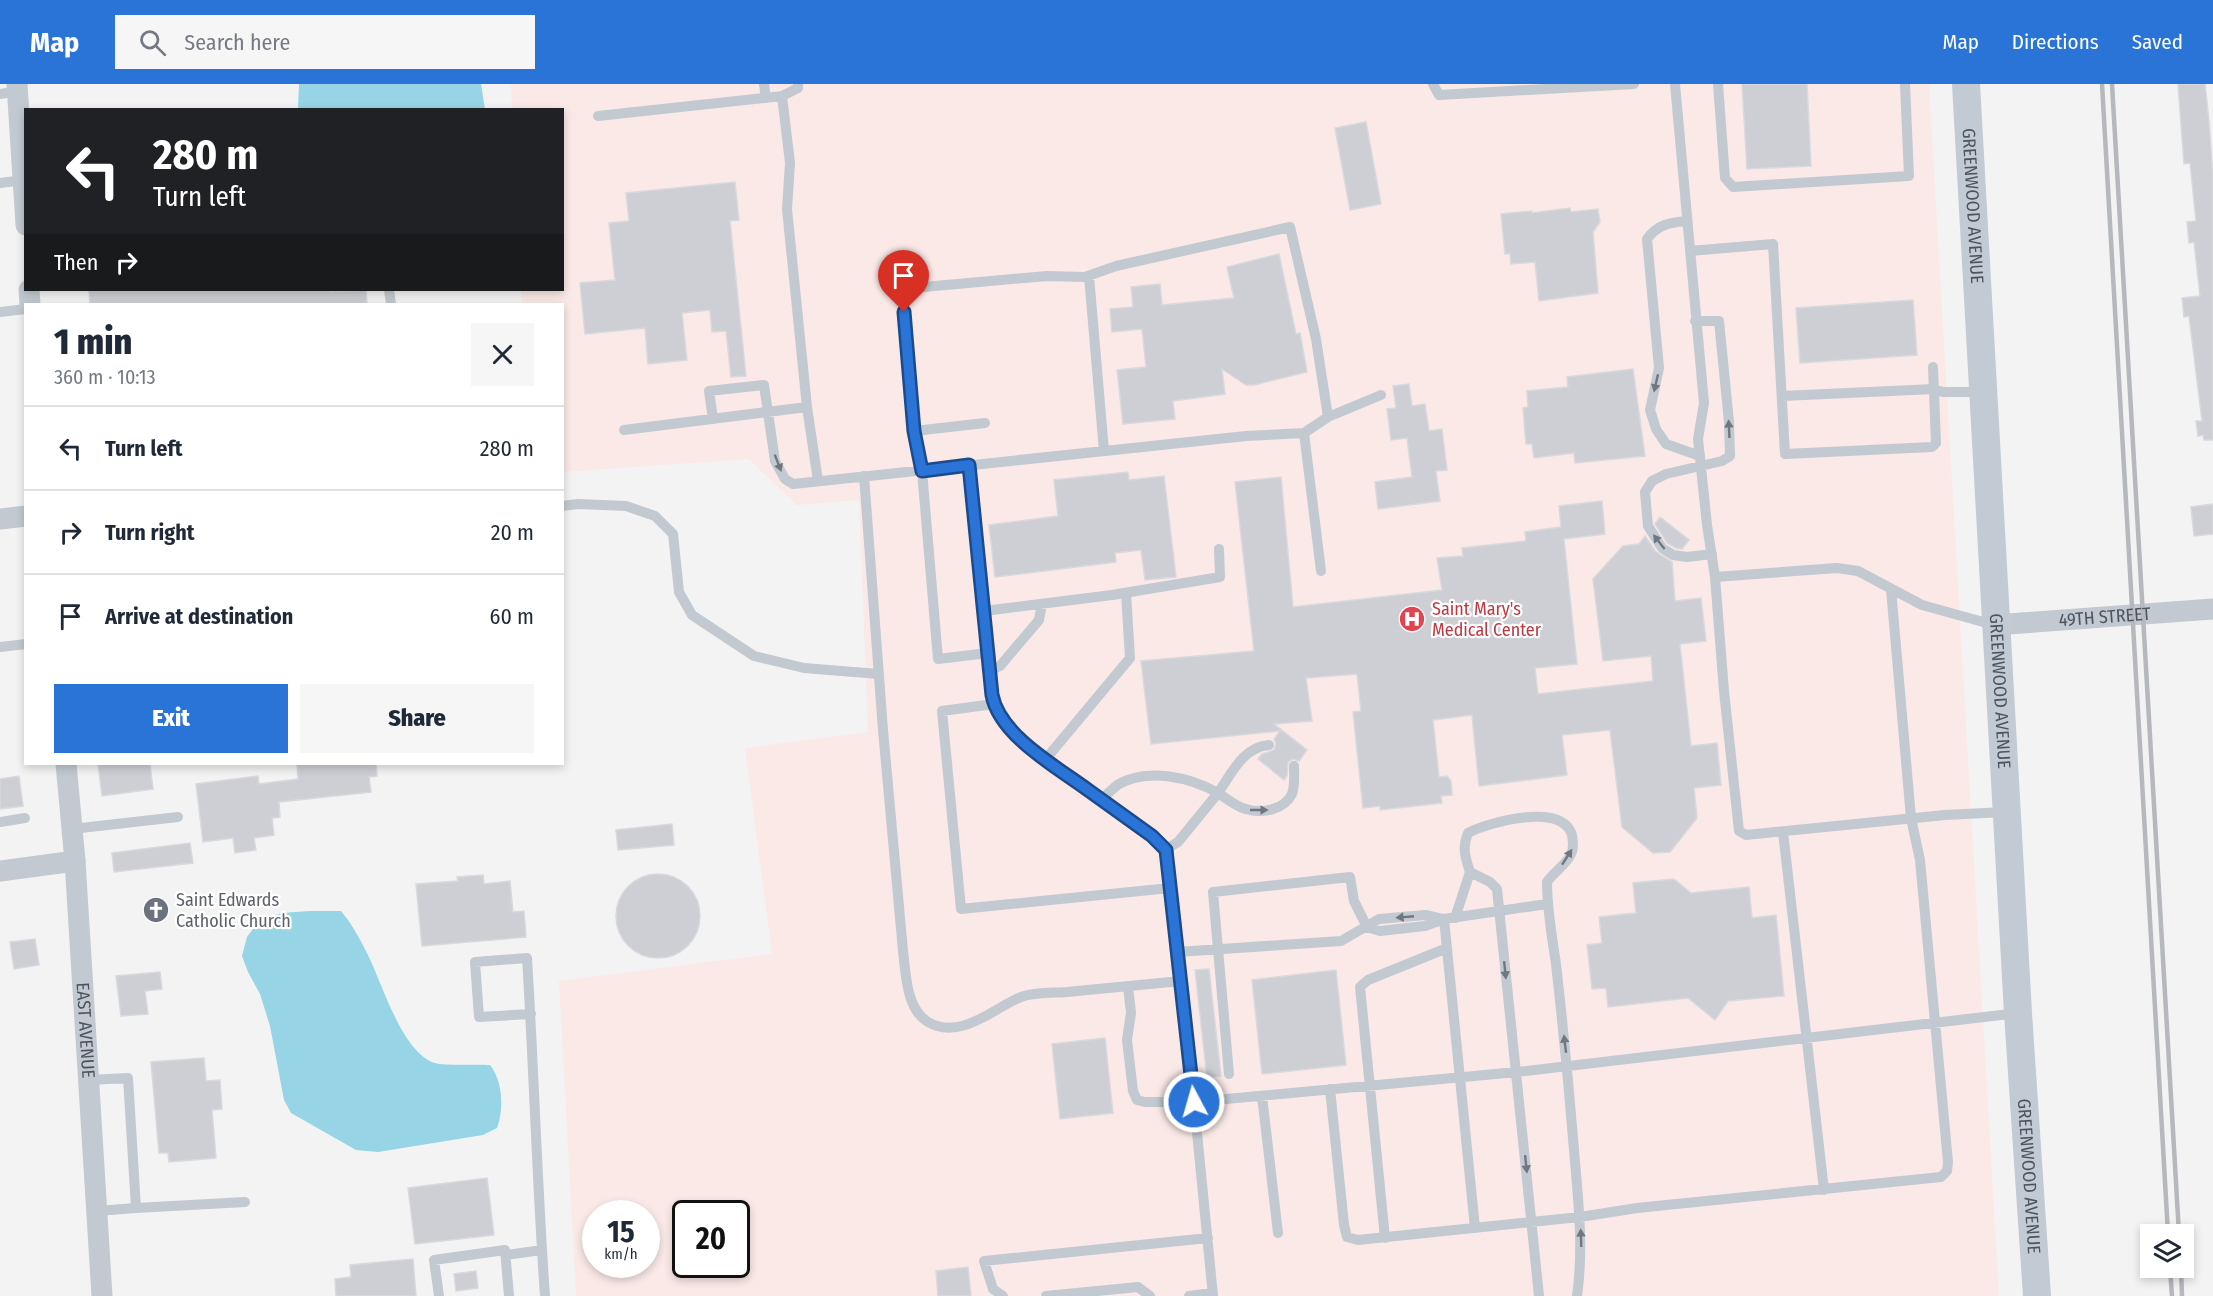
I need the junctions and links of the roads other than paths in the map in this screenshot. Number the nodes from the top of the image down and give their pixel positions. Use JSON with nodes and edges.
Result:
{"nodes":[{"id":1,"x":764,"y":84,"type":"edge"},
{"id":2,"x":798,"y":84,"type":"edge"},
{"id":3,"x":1433,"y":84,"type":"edge"},
{"id":4,"x":1634,"y":84,"type":"edge"},
{"id":5,"x":1676,"y":84,"type":"edge"},
{"id":6,"x":1718,"y":84,"type":"edge"},
{"id":7,"x":1905,"y":84,"type":"edge"},
{"id":8,"x":1966,"y":84,"type":"edge"},
{"id":9,"x":1580,"y":85,"type":"edge"},
{"id":10,"x":12,"y":90,"type":"edge"},
{"id":11,"x":782,"y":96,"type":"junction"},
{"id":12,"x":766,"y":98,"type":"junction"},
{"id":13,"x":598,"y":116,"type":"dead end"},
{"id":14,"x":23,"y":180,"type":"junction"},
{"id":15,"x":0,"y":183,"type":"edge"},
{"id":16,"x":24,"y":195,"type":"edge"},
{"id":17,"x":1687,"y":221,"type":"junction"},
{"id":18,"x":1690,"y":251,"type":"junction"},
{"id":19,"x":1089,"y":276,"type":"junction"},
{"id":20,"x":24,"y":309,"type":"edge"},
{"id":21,"x":0,"y":312,"type":"edge"},
{"id":22,"x":1695,"y":321,"type":"junction"},
{"id":23,"x":1933,"y":367,"type":"dead end"},
{"id":24,"x":1934,"y":389,"type":"junction"},
{"id":25,"x":1985,"y":392,"type":"junction"},
{"id":26,"x":1381,"y":394,"type":"dead end"},
{"id":27,"x":1782,"y":396,"type":"junction"},
{"id":28,"x":807,"y":407,"type":"junction"},
{"id":29,"x":769,"y":412,"type":"junction"},
{"id":30,"x":1328,"y":417,"type":"junction"},
{"id":31,"x":713,"y":419,"type":"junction"},
{"id":32,"x":985,"y":423,"type":"dead end"},
{"id":33,"x":624,"y":430,"type":"dead end"},
{"id":34,"x":914,"y":431,"type":"junction"},
{"id":35,"x":1304,"y":433,"type":"junction"},
{"id":36,"x":1104,"y":451,"type":"junction"},
{"id":37,"x":1700,"y":461,"type":"junction"},
{"id":38,"x":969,"y":465,"type":"junction"},
{"id":39,"x":922,"y":471,"type":"junction"},
{"id":40,"x":864,"y":476,"type":"junction"},
{"id":41,"x":818,"y":481,"type":"junction"},
{"id":42,"x":564,"y":506,"type":"edge"},
{"id":43,"x":24,"y":516,"type":"edge"},
{"id":44,"x":0,"y":519,"type":"edge"},
{"id":45,"x":1219,"y":549,"type":"dead end"},
{"id":46,"x":1712,"y":554,"type":"junction"},
{"id":47,"x":1321,"y":571,"type":"dead end"},
{"id":48,"x":1715,"y":578,"type":"junction"},
{"id":49,"x":1891,"y":588,"type":"junction"},
{"id":50,"x":1126,"y":593,"type":"junction"},
{"id":51,"x":1042,"y":604,"type":"junction"},
{"id":52,"x":2213,"y":609,"type":"edge"},
{"id":53,"x":984,"y":610,"type":"junction"},
{"id":54,"x":1995,"y":625,"type":"junction"},
{"id":55,"x":24,"y":644,"type":"edge"},
{"id":56,"x":0,"y":647,"type":"edge"},
{"id":57,"x":988,"y":654,"type":"junction"},
{"id":58,"x":990,"y":670,"type":"junction"},
{"id":59,"x":879,"y":674,"type":"junction"},
{"id":60,"x":994,"y":704,"type":"junction"},
{"id":61,"x":1269,"y":745,"type":"dead end"},
{"id":62,"x":1045,"y":760,"type":"junction"},
{"id":63,"x":66,"y":765,"type":"edge"},
{"id":64,"x":1294,"y":766,"type":"dead end"},
{"id":65,"x":1218,"y":793,"type":"junction"},
{"id":66,"x":1101,"y":800,"type":"junction"},
{"id":67,"x":2008,"y":812,"type":"junction"},
{"id":68,"x":178,"y":817,"type":"dead end"},
{"id":69,"x":26,"y":818,"type":"dead end"},
{"id":70,"x":1911,"y":818,"type":"junction"},
{"id":71,"x":0,"y":822,"type":"edge"},
{"id":72,"x":72,"y":829,"type":"junction"},
{"id":73,"x":1783,"y":832,"type":"junction"},
{"id":74,"x":1166,"y":850,"type":"junction"},
{"id":75,"x":75,"y":861,"type":"junction"},
{"id":76,"x":0,"y":871,"type":"edge"},
{"id":77,"x":1470,"y":872,"type":"junction"},
{"id":78,"x":1170,"y":888,"type":"junction"},
{"id":79,"x":1547,"y":904,"type":"junction"},
{"id":80,"x":1499,"y":912,"type":"junction"},
{"id":81,"x":1450,"y":918,"type":"junction"},
{"id":82,"x":1367,"y":927,"type":"junction"},
{"id":83,"x":1217,"y":948,"type":"junction"},
{"id":84,"x":1447,"y":948,"type":"junction"},
{"id":85,"x":1177,"y":952,"type":"junction"},
{"id":86,"x":1180,"y":981,"type":"junction"},
{"id":87,"x":1128,"y":986,"type":"junction"},
{"id":88,"x":2018,"y":1013,"type":"junction"},
{"id":89,"x":531,"y":1014,"type":"junction"},
{"id":90,"x":1935,"y":1023,"type":"junction"},
{"id":91,"x":1806,"y":1038,"type":"junction"},
{"id":92,"x":1567,"y":1066,"type":"junction"},
{"id":93,"x":1517,"y":1072,"type":"junction"},
{"id":94,"x":1229,"y":1074,"type":"dead end"},
{"id":95,"x":1461,"y":1077,"type":"junction"},
{"id":96,"x":89,"y":1080,"type":"junction"},
{"id":97,"x":1369,"y":1086,"type":"junction"},
{"id":98,"x":1330,"y":1089,"type":"junction"},
{"id":99,"x":1262,"y":1096,"type":"junction"},
{"id":100,"x":1194,"y":1102,"type":"junction"},
{"id":101,"x":1824,"y":1190,"type":"junction"},
{"id":102,"x":245,"y":1202,"type":"dead end"},
{"id":103,"x":136,"y":1208,"type":"junction"},
{"id":104,"x":96,"y":1211,"type":"junction"},
{"id":105,"x":1580,"y":1217,"type":"junction"},
{"id":106,"x":1532,"y":1222,"type":"junction"},
{"id":107,"x":1475,"y":1228,"type":"junction"},
{"id":108,"x":1278,"y":1233,"type":"dead end"},
{"id":109,"x":1208,"y":1238,"type":"junction"},
{"id":110,"x":1385,"y":1238,"type":"junction"},
{"id":111,"x":542,"y":1250,"type":"junction"},
{"id":112,"x":506,"y":1255,"type":"junction"},
{"id":113,"x":1213,"y":1295,"type":"edge"},
{"id":114,"x":102,"y":1296,"type":"edge"},
{"id":115,"x":439,"y":1296,"type":"edge"},
{"id":116,"x":509,"y":1296,"type":"edge"},
{"id":117,"x":545,"y":1296,"type":"edge"},
{"id":118,"x":1003,"y":1296,"type":"edge"},
{"id":119,"x":1047,"y":1296,"type":"edge"},
{"id":120,"x":1150,"y":1296,"type":"edge"},
{"id":121,"x":1189,"y":1296,"type":"edge"},
{"id":122,"x":1539,"y":1296,"type":"edge"},
{"id":123,"x":1577,"y":1296,"type":"edge"},
{"id":124,"x":2037,"y":1296,"type":"edge"}],
"edges":[{"from":1,"to":12,"type":"lane"},
{"from":2,"to":11,"type":"lane"},
{"from":3,"to":9,"type":"lane"},
{"from":4,"to":9,"type":"lane"},
{"from":5,"to":17,"type":"lane"},
{"from":6,"to":7,"type":"lane"},
{"from":8,"to":25,"type":"main road","name":"GREENWOOD AVENUE"},
{"from":10,"to":14,"type":"street"},
{"from":11,"to":12,"type":"lane"},
{"from":11,"to":28,"type":"lane"},
{"from":12,"to":13,"type":"lane"},
{"from":14,"to":15,"type":"lane"},
{"from":14,"to":16,"type":"street"},
{"from":17,"to":18,"type":"lane"},
{"from":17,"to":37,"type":"lane","one_way":true},
{"from":18,"to":22,"type":"lane"},
{"from":18,"to":27,"type":"lane"},
{"from":19,"to":30,"type":"lane"},
{"from":19,"to":34,"type":"lane"},
{"from":19,"to":36,"type":"lane"},
{"from":20,"to":21,"type":"lane"},
{"from":22,"to":37,"type":"lane"},
{"from":37,"to":22,"type":"lane","one_way":true},
{"from":23,"to":24,"type":"lane"},
{"from":24,"to":25,"type":"lane"},
{"from":24,"to":27,"type":"lane"},
{"from":24,"to":27,"type":"lane"},
{"from":25,"to":54,"type":"main road","name":"GREENWOOD AVENUE"},
{"from":26,"to":30,"type":"lane"},
{"from":28,"to":29,"type":"lane"},
{"from":28,"to":41,"type":"lane"},
{"from":29,"to":31,"type":"lane"},
{"from":29,"to":31,"type":"lane"},
{"from":29,"to":41,"type":"lane","one_way":true},
{"from":30,"to":35,"type":"lane"},
{"from":31,"to":33,"type":"lane"},
{"from":32,"to":34,"type":"lane"},
{"from":34,"to":39,"type":"lane"},
{"from":35,"to":36,"type":"lane"},
{"from":35,"to":47,"type":"lane"},
{"from":36,"to":38,"type":"lane"},
{"from":37,"to":46,"type":"lane"},
{"from":46,"to":37,"type":"lane","one_way":true},
{"from":38,"to":39,"type":"lane"},
{"from":38,"to":53,"type":"lane"},
{"from":39,"to":40,"type":"lane"},
{"from":39,"to":57,"type":"lane"},
{"from":40,"to":41,"type":"lane"},
{"from":40,"to":59,"type":"lane"},
{"from":42,"to":59,"type":"lane"},
{"from":43,"to":44,"type":"street"},
{"from":45,"to":50,"type":"lane"},
{"from":46,"to":48,"type":"lane"},
{"from":48,"to":49,"type":"lane"},
{"from":48,"to":73,"type":"lane"},
{"from":49,"to":54,"type":"lane"},
{"from":49,"to":70,"type":"lane"},
{"from":50,"to":51,"type":"lane"},
{"from":50,"to":62,"type":"lane"},
{"from":51,"to":53,"type":"lane"},
{"from":51,"to":58,"type":"lane"},
{"from":52,"to":54,"type":"street","name":"49TH STREET"},
{"from":53,"to":57,"type":"lane"},
{"from":54,"to":67,"type":"main road","name":"GREENWOOD AVENUE"},
{"from":55,"to":56,"type":"lane"},
{"from":57,"to":58,"type":"lane"},
{"from":58,"to":60,"type":"lane"},
{"from":59,"to":87,"type":"lane"},
{"from":60,"to":62,"type":"lane"},
{"from":60,"to":78,"type":"lane"},
{"from":61,"to":65,"type":"lane"},
{"from":62,"to":66,"type":"lane"},
{"from":63,"to":72,"type":"street","name":"EAST AVENUE"},
{"from":65,"to":64,"type":"lane","one_way":true},
{"from":65,"to":66,"type":"lane"},
{"from":65,"to":74,"type":"lane"},
{"from":66,"to":74,"type":"lane"},
{"from":67,"to":70,"type":"lane"},
{"from":67,"to":88,"type":"main road","name":"GREENWOOD AVENUE"},
{"from":68,"to":72,"type":"lane"},
{"from":69,"to":71,"type":"lane"},
{"from":70,"to":73,"type":"lane"},
{"from":70,"to":90,"type":"lane"},
{"from":72,"to":75,"type":"street","name":"EAST AVENUE"},
{"from":73,"to":91,"type":"lane"},
{"from":74,"to":78,"type":"lane"},
{"from":75,"to":76,"type":"street"},
{"from":75,"to":96,"type":"street","name":"EAST AVENUE"},
{"from":79,"to":77,"type":"lane","one_way":true},
{"from":77,"to":80,"type":"lane"},
{"from":77,"to":81,"type":"lane"},
{"from":78,"to":85,"type":"lane"},
{"from":79,"to":80,"type":"lane"},
{"from":92,"to":79,"type":"lane","one_way":true},
{"from":80,"to":81,"type":"lane"},
{"from":80,"to":93,"type":"lane","one_way":true},
{"from":81,"to":82,"type":"lane"},
{"from":81,"to":84,"type":"lane"},
{"from":82,"to":83,"type":"lane"},
{"from":82,"to":83,"type":"lane"},
{"from":83,"to":85,"type":"lane"},
{"from":83,"to":94,"type":"lane"},
{"from":84,"to":95,"type":"lane"},
{"from":84,"to":97,"type":"lane"},
{"from":85,"to":86,"type":"lane"},
{"from":86,"to":87,"type":"lane"},
{"from":86,"to":100,"type":"lane"},
{"from":87,"to":100,"type":"lane"},
{"from":88,"to":90,"type":"lane"},
{"from":88,"to":124,"type":"main road","name":"GREENWOOD AVENUE"},
{"from":89,"to":89,"type":"lane"},
{"from":89,"to":111,"type":"lane"},
{"from":90,"to":91,"type":"lane"},
{"from":90,"to":101,"type":"lane"},
{"from":91,"to":92,"type":"lane"},
{"from":91,"to":101,"type":"lane"},
{"from":92,"to":93,"type":"lane"},
{"from":92,"to":105,"type":"lane"},
{"from":93,"to":95,"type":"lane"},
{"from":93,"to":106,"type":"lane","one_way":true},
{"from":95,"to":97,"type":"lane"},
{"from":95,"to":107,"type":"lane"},
{"from":96,"to":103,"type":"lane"},
{"from":96,"to":104,"type":"street","name":"EAST AVENUE"},
{"from":97,"to":98,"type":"lane"},
{"from":97,"to":110,"type":"lane"},
{"from":98,"to":99,"type":"lane"},
{"from":98,"to":110,"type":"lane"},
{"from":99,"to":100,"type":"lane"},
{"from":99,"to":108,"type":"lane"},
{"from":100,"to":109,"type":"lane"},
{"from":101,"to":105,"type":"lane"},
{"from":102,"to":103,"type":"lane"},
{"from":103,"to":104,"type":"lane"},
{"from":104,"to":114,"type":"street","name":"EAST AVENUE"},
{"from":105,"to":106,"type":"lane"},
{"from":123,"to":105,"type":"lane","one_way":true},
{"from":106,"to":107,"type":"lane"},
{"from":106,"to":122,"type":"lane"},
{"from":107,"to":110,"type":"lane"},
{"from":109,"to":113,"type":"lane"},
{"from":109,"to":118,"type":"lane"},
{"from":111,"to":112,"type":"lane"},
{"from":111,"to":117,"type":"lane"},
{"from":112,"to":115,"type":"lane"},
{"from":112,"to":116,"type":"lane"},
{"from":113,"to":121,"type":"lane"},
{"from":119,"to":120,"type":"lane"}]}
